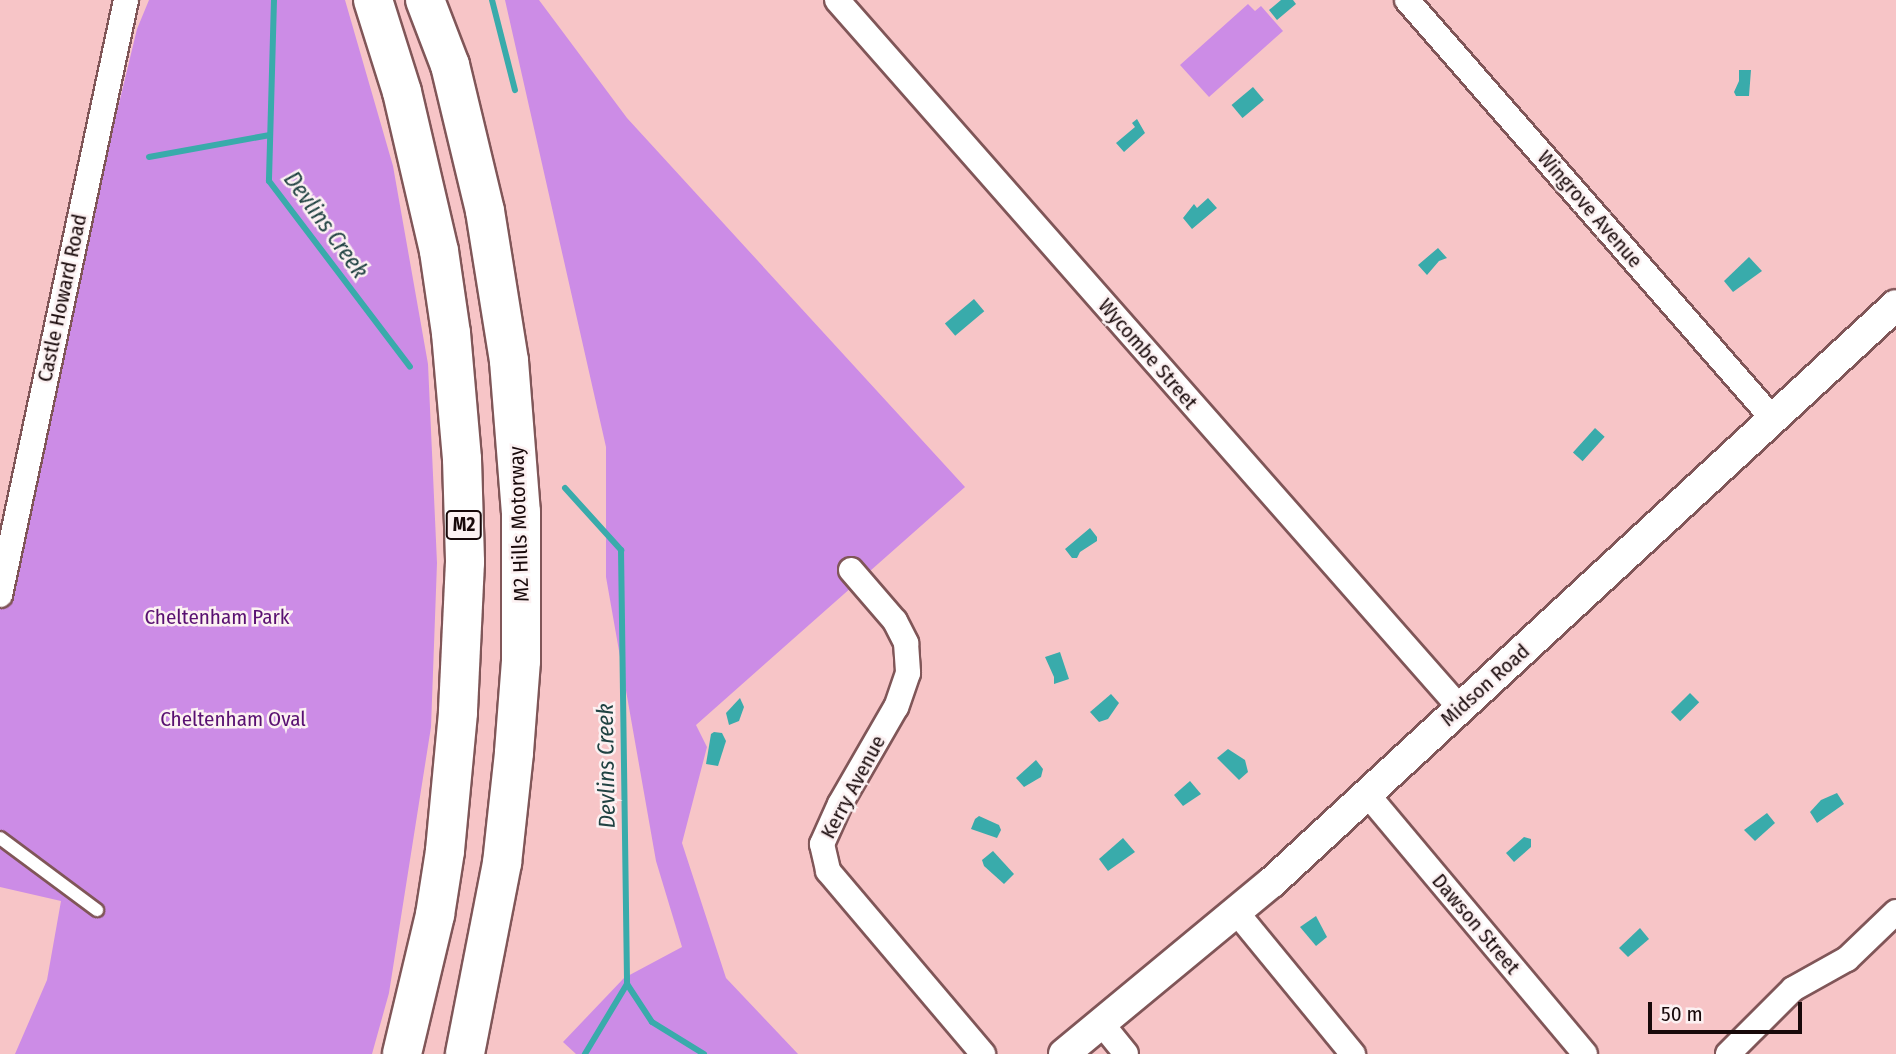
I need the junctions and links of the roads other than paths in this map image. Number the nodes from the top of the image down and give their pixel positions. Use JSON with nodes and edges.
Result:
{"nodes":[{"id":1,"x":125,"y":0,"type":"edge"},
{"id":2,"x":373,"y":0,"type":"edge"},
{"id":3,"x":425,"y":0,"type":"edge"},
{"id":4,"x":837,"y":0,"type":"edge"},
{"id":5,"x":1407,"y":0,"type":"edge"},
{"id":6,"x":1896,"y":305,"type":"edge"},
{"id":7,"x":1773,"y":418,"type":"junction"},
{"id":8,"x":851,"y":570,"type":"dead end"},
{"id":9,"x":0,"y":596,"type":"edge"},
{"id":10,"x":1460,"y":708,"type":"junction"},
{"id":11,"x":1367,"y":794,"type":"junction"},
{"id":12,"x":0,"y":838,"type":"edge"},
{"id":13,"x":97,"y":910,"type":"dead end"},
{"id":14,"x":1896,"y":912,"type":"edge"},
{"id":15,"x":1237,"y":913,"type":"junction"},
{"id":16,"x":1102,"y":1024,"type":"junction"},
{"id":17,"x":402,"y":1054,"type":"edge"},
{"id":18,"x":465,"y":1054,"type":"edge"},
{"id":19,"x":983,"y":1054,"type":"edge"},
{"id":20,"x":1064,"y":1054,"type":"edge"},
{"id":21,"x":1126,"y":1054,"type":"edge"},
{"id":22,"x":1353,"y":1054,"type":"edge"},
{"id":23,"x":1585,"y":1054,"type":"edge"},
{"id":24,"x":1728,"y":1054,"type":"edge"}],
"edges":[{"from":1,"to":9,"type":"street","name":"Castle Howard Road"},
{"from":2,"to":17,"type":"highway","number":"M2"},
{"from":3,"to":18,"type":"highway","name":"M2 Hills Motorway"},
{"from":4,"to":10,"type":"street","name":"Wycombe Street"},
{"from":5,"to":7,"type":"street","name":"Wingrove Avenue"},
{"from":6,"to":7,"type":"street","name":"Midson Road"},
{"from":7,"to":10,"type":"street","name":"Midson Road"},
{"from":8,"to":19,"type":"street","name":"Kerry Avenue"},
{"from":10,"to":11,"type":"street","name":"Midson Road"},
{"from":11,"to":15,"type":"street","name":"Midson Road"},
{"from":11,"to":23,"type":"street","name":"Dawson Street"},
{"from":12,"to":13,"type":"lane"},
{"from":14,"to":24,"type":"street"},
{"from":15,"to":16,"type":"street","name":"Midson Road"},
{"from":15,"to":22,"type":"street"},
{"from":16,"to":20,"type":"street","name":"Midson Road"},
{"from":16,"to":21,"type":"street"}]}
